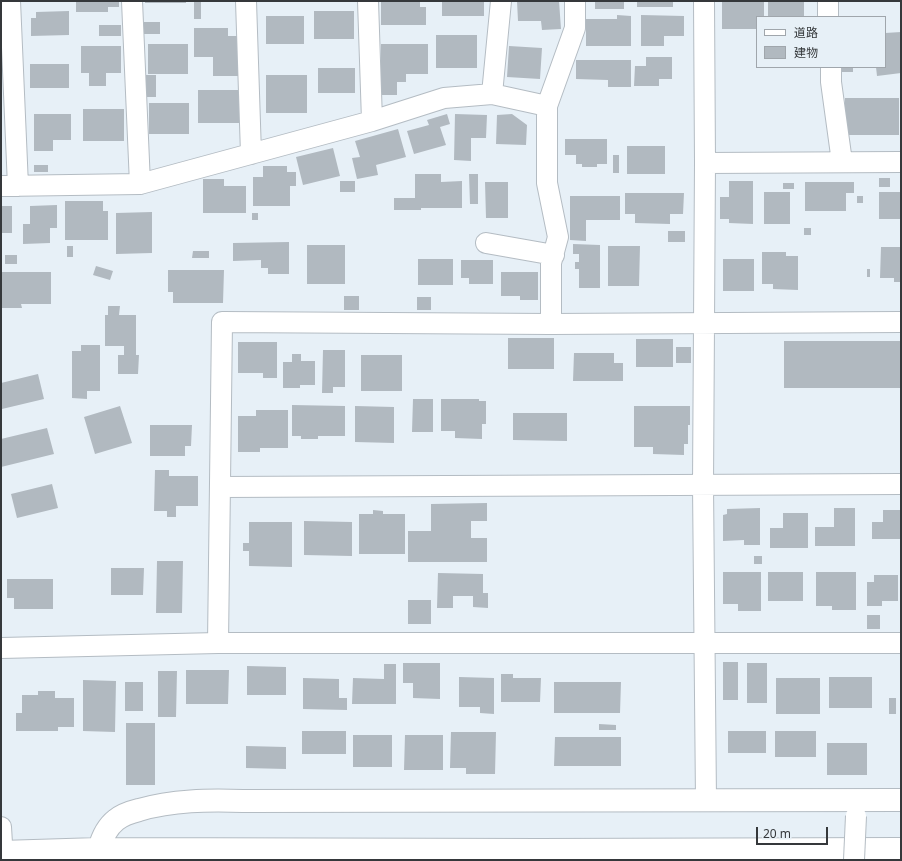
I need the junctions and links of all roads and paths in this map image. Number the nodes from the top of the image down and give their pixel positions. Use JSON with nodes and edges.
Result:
{"nodes":[{"id":1,"x":10,"y":1,"type":"edge"},
{"id":2,"x":132,"y":1,"type":"edge"},
{"id":3,"x":246,"y":1,"type":"edge"},
{"id":4,"x":368,"y":1,"type":"edge"},
{"id":5,"x":501,"y":1,"type":"edge"},
{"id":6,"x":575,"y":1,"type":"edge"},
{"id":7,"x":704,"y":1,"type":"edge"},
{"id":8,"x":828,"y":1,"type":"edge"},
{"id":9,"x":828,"y":16,"type":"edge"},
{"id":10,"x":831,"y":68,"type":"edge"},
{"id":11,"x":492,"y":94,"type":"junction"},
{"id":12,"x":546,"y":106,"type":"junction"},
{"id":13,"x":372,"y":121,"type":"junction"},
{"id":14,"x":251,"y":154,"type":"junction"},
{"id":15,"x":842,"y":162,"type":"junction"},
{"id":16,"x":901,"y":162,"type":"edge"},
{"id":17,"x":705,"y":163,"type":"junction"},
{"id":18,"x":140,"y":184,"type":"junction"},
{"id":19,"x":10,"y":186,"type":"edge"},
{"id":20,"x":486,"y":243,"type":"dead end"},
{"id":21,"x":554,"y":255,"type":"junction"},
{"id":22,"x":704,"y":322,"type":"junction"},
{"id":23,"x":901,"y":322,"type":"edge"},
{"id":24,"x":551,"y":324,"type":"junction"},
{"id":25,"x":901,"y":484,"type":"edge"},
{"id":26,"x":703,"y":485,"type":"junction"},
{"id":27,"x":221,"y":487,"type":"junction"},
{"id":28,"x":218,"y":643,"type":"junction"},
{"id":29,"x":705,"y":643,"type":"junction"},
{"id":30,"x":901,"y":643,"type":"edge"},
{"id":31,"x":1,"y":648,"type":"edge"},
{"id":32,"x":901,"y":800,"type":"edge"},
{"id":33,"x":706,"y":801,"type":"junction"},
{"id":34,"x":856,"y":808,"type":"junction"},
{"id":35,"x":1,"y":827,"type":"edge"},
{"id":36,"x":901,"y":849,"type":"edge"},
{"id":37,"x":2,"y":854,"type":"edge"},
{"id":38,"x":101,"y":854,"type":"edge"},
{"id":39,"x":854,"y":860,"type":"edge"}],
"edges":[{"from":1,"to":19,"type":"street"},
{"from":2,"to":18,"type":"street"},
{"from":3,"to":14,"type":"street"},
{"from":4,"to":13,"type":"street"},
{"from":5,"to":11,"type":"street"},
{"from":6,"to":12,"type":"street"},
{"from":7,"to":17,"type":"street"},
{"from":8,"to":9,"type":"street"},
{"from":10,"to":15,"type":"street"},
{"from":11,"to":12,"type":"street"},
{"from":11,"to":13,"type":"street"},
{"from":12,"to":21,"type":"street"},
{"from":13,"to":14,"type":"street"},
{"from":14,"to":18,"type":"street"},
{"from":15,"to":16,"type":"street"},
{"from":15,"to":17,"type":"street"},
{"from":17,"to":22,"type":"street"},
{"from":18,"to":19,"type":"street"},
{"from":20,"to":21,"type":"street"},
{"from":21,"to":24,"type":"street"},
{"from":22,"to":23,"type":"street"},
{"from":22,"to":24,"type":"street"},
{"from":22,"to":26,"type":"street"},
{"from":24,"to":27,"type":"street"},
{"from":25,"to":26,"type":"street"},
{"from":26,"to":27,"type":"street"},
{"from":26,"to":29,"type":"street"},
{"from":27,"to":28,"type":"street"},
{"from":28,"to":29,"type":"street"},
{"from":28,"to":31,"type":"street"},
{"from":29,"to":30,"type":"street"},
{"from":29,"to":33,"type":"street"},
{"from":32,"to":34,"type":"main road"},
{"from":33,"to":34,"type":"main road"},
{"from":33,"to":38,"type":"main road"},
{"from":34,"to":39,"type":"street","bridge":true},
{"from":35,"to":37,"type":"street"},
{"from":36,"to":38,"type":"main road"},
{"from":37,"to":38,"type":"main road"}]}
